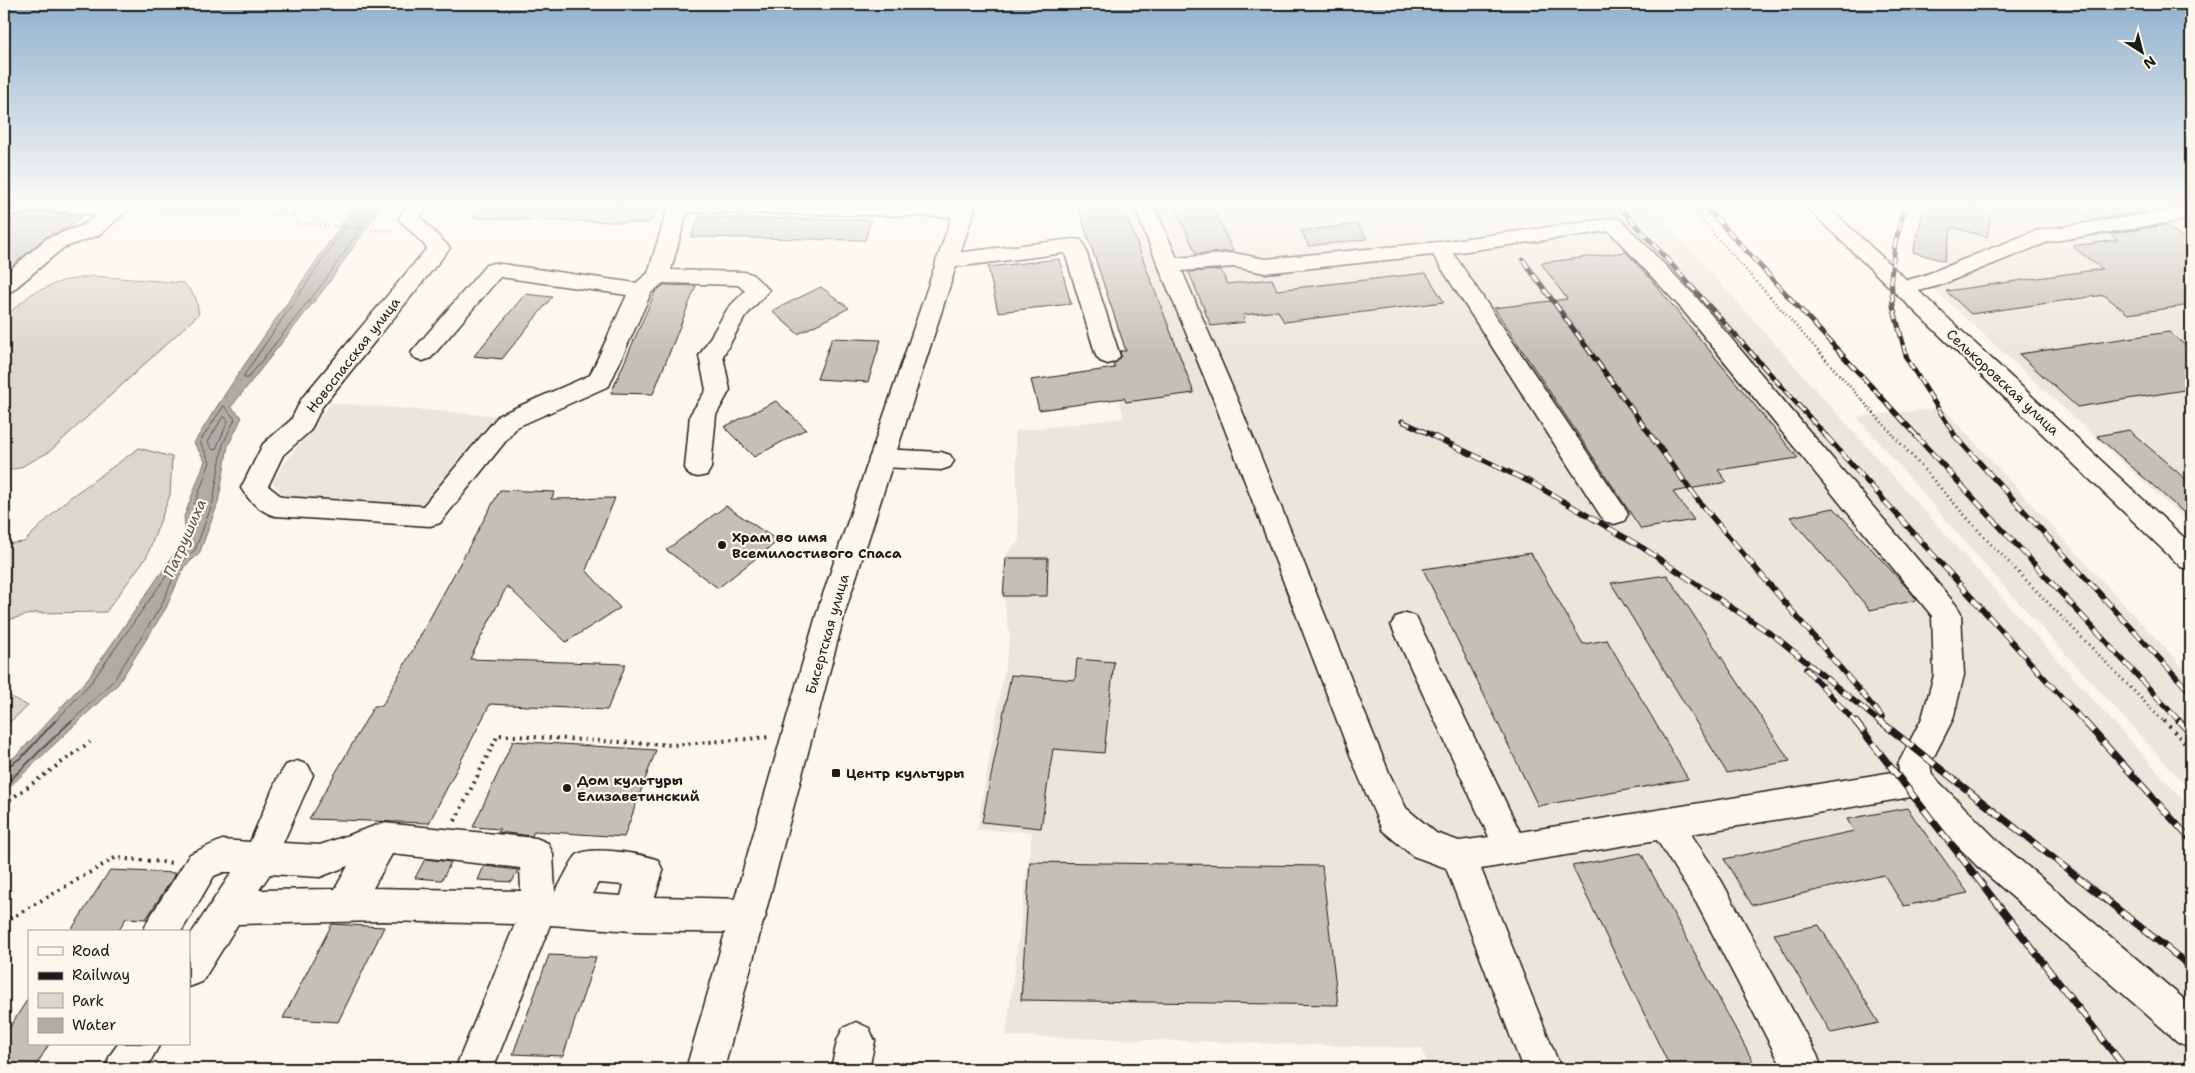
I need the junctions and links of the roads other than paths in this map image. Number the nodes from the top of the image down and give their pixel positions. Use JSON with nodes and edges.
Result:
{"nodes":[{"id":1,"x":43,"y":254,"type":"edge"},
{"id":2,"x":434,"y":254,"type":"edge"},
{"id":3,"x":660,"y":254,"type":"edge"},
{"id":4,"x":950,"y":254,"type":"edge"},
{"id":5,"x":1002,"y":254,"type":"edge"},
{"id":6,"x":1076,"y":254,"type":"edge"},
{"id":7,"x":1164,"y":254,"type":"edge"},
{"id":8,"x":1380,"y":254,"type":"edge"},
{"id":9,"x":1443,"y":254,"type":"edge"},
{"id":10,"x":1643,"y":254,"type":"edge"},
{"id":11,"x":1868,"y":254,"type":"edge"},
{"id":12,"x":1998,"y":254,"type":"edge"},
{"id":13,"x":948,"y":261,"type":"junction"},
{"id":14,"x":1169,"y":265,"type":"junction"},
{"id":15,"x":649,"y":283,"type":"junction"},
{"id":16,"x":4,"y":286,"type":"edge"},
{"id":17,"x":1904,"y":288,"type":"junction"},
{"id":18,"x":423,"y":353,"type":"dead end"},
{"id":19,"x":1108,"y":356,"type":"dead end"},
{"id":20,"x":882,"y":458,"type":"junction"},
{"id":21,"x":941,"y":461,"type":"dead end"},
{"id":22,"x":698,"y":468,"type":"dead end"},
{"id":23,"x":1614,"y":514,"type":"dead end"},
{"id":24,"x":2189,"y":556,"type":"edge"},
{"id":25,"x":1406,"y":625,"type":"dead end"},
{"id":26,"x":297,"y":775,"type":"dead end"},
{"id":27,"x":1917,"y":782,"type":"junction"},
{"id":28,"x":1665,"y":823,"type":"junction"},
{"id":29,"x":383,"y":838,"type":"junction"},
{"id":30,"x":1511,"y":848,"type":"junction"},
{"id":31,"x":1459,"y":857,"type":"junction"},
{"id":32,"x":260,"y":859,"type":"junction"},
{"id":33,"x":345,"y":904,"type":"junction"},
{"id":34,"x":228,"y":908,"type":"junction"},
{"id":35,"x":552,"y":909,"type":"junction"},
{"id":36,"x":632,"y":914,"type":"junction"},
{"id":37,"x":748,"y":916,"type":"junction"},
{"id":38,"x":162,"y":930,"type":"edge"},
{"id":39,"x":190,"y":967,"type":"edge"},
{"id":40,"x":2191,"y":1029,"type":"edge"},
{"id":41,"x":474,"y":1069,"type":"edge"},
{"id":42,"x":705,"y":1069,"type":"edge"},
{"id":43,"x":1542,"y":1069,"type":"edge"},
{"id":44,"x":1802,"y":1069,"type":"edge"}],
"edges":[{"from":1,"to":16,"type":"main road"},
{"from":2,"to":15,"type":"main road","name":"Новоспасская улица"},
{"from":3,"to":15,"type":"main road"},
{"from":4,"to":13,"type":"main road","name":"Бисертская улица"},
{"from":5,"to":13,"type":"main road"},
{"from":6,"to":19,"type":"main road"},
{"from":7,"to":14,"type":"main road"},
{"from":8,"to":14,"type":"main road"},
{"from":9,"to":23,"type":"main road"},
{"from":10,"to":27,"type":"main road"},
{"from":11,"to":17,"type":"main road","name":"Селькоровская улица"},
{"from":12,"to":17,"type":"main road"},
{"from":13,"to":20,"type":"main road","name":"Бисертская улица"},
{"from":14,"to":31,"type":"main road"},
{"from":15,"to":18,"type":"main road"},
{"from":15,"to":22,"type":"main road"},
{"from":17,"to":24,"type":"main road","name":"Селькоровская улица"},
{"from":20,"to":21,"type":"main road"},
{"from":20,"to":37,"type":"main road","name":"Бисертская улица"},
{"from":25,"to":30,"type":"main road"},
{"from":26,"to":32,"type":"main road"},
{"from":27,"to":28,"type":"main road"},
{"from":27,"to":40,"type":"main road"},
{"from":28,"to":30,"type":"main road"},
{"from":28,"to":44,"type":"main road"},
{"from":29,"to":32,"type":"main road"},
{"from":29,"to":33,"type":"main road"},
{"from":29,"to":35,"type":"main road"},
{"from":30,"to":31,"type":"main road"},
{"from":31,"to":43,"type":"main road"},
{"from":32,"to":34,"type":"main road"},
{"from":32,"to":38,"type":"main road"},
{"from":33,"to":34,"type":"main road"},
{"from":33,"to":35,"type":"main road"},
{"from":34,"to":39,"type":"main road"},
{"from":35,"to":36,"type":"main road"},
{"from":35,"to":36,"type":"main road"},
{"from":35,"to":41,"type":"main road"},
{"from":36,"to":37,"type":"main road"},
{"from":37,"to":42,"type":"main road","name":"Бисертская улица"}]}
